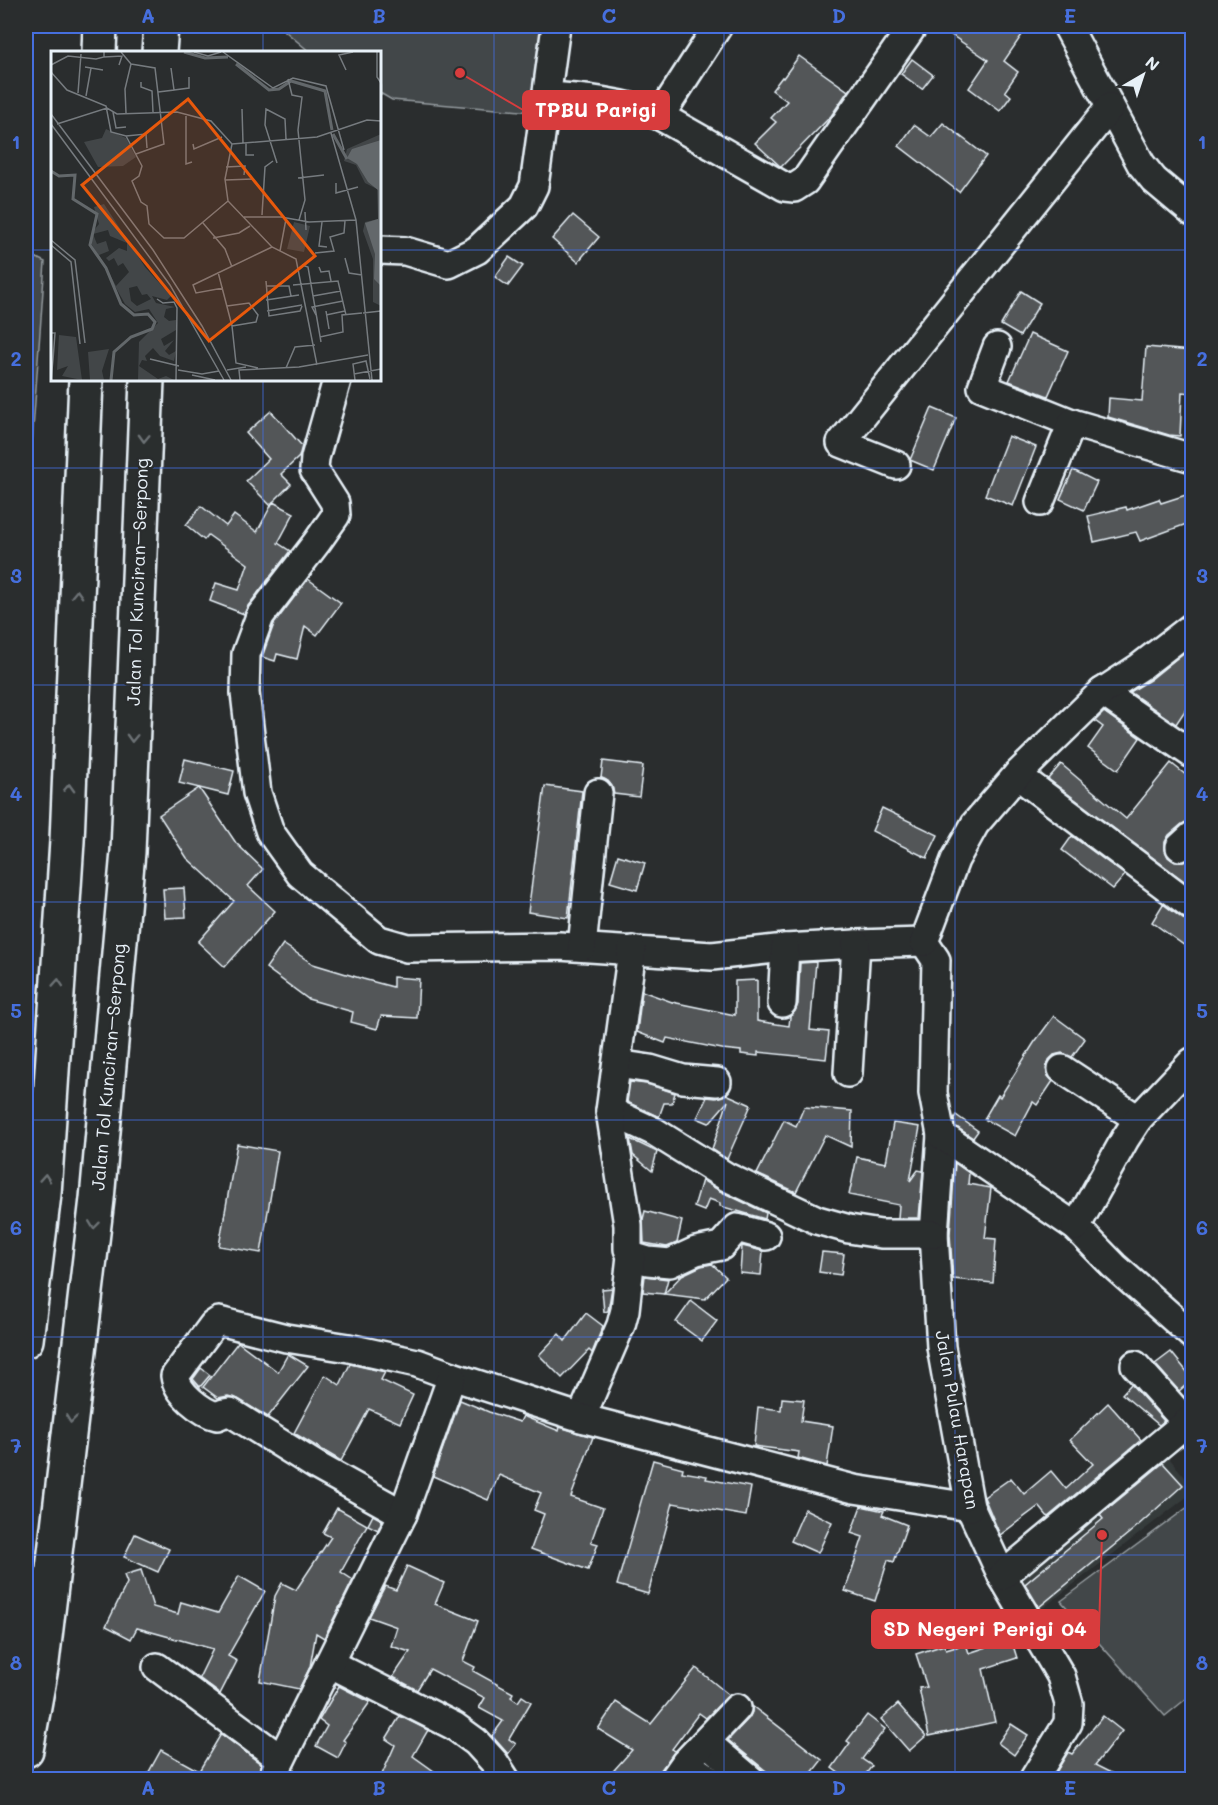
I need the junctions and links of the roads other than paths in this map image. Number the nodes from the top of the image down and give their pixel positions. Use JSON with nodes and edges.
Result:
{"nodes":[{"id":1,"x":100,"y":26,"type":"edge"},
{"id":2,"x":160,"y":26,"type":"edge"},
{"id":3,"x":556,"y":26,"type":"edge"},
{"id":4,"x":718,"y":26,"type":"edge"},
{"id":5,"x":913,"y":26,"type":"edge"},
{"id":6,"x":1067,"y":26,"type":"edge"},
{"id":7,"x":99,"y":51,"type":"edge"},
{"id":8,"x":159,"y":51,"type":"edge"},
{"id":9,"x":546,"y":96,"type":"junction"},
{"id":10,"x":1110,"y":107,"type":"junction"},
{"id":11,"x":660,"y":116,"type":"junction"},
{"id":12,"x":1192,"y":212,"type":"edge"},
{"id":13,"x":381,"y":250,"type":"edge"},
{"id":14,"x":997,"y":347,"type":"dead end"},
{"id":15,"x":86,"y":381,"type":"edge"},
{"id":16,"x":147,"y":381,"type":"edge"},
{"id":17,"x":337,"y":381,"type":"edge"},
{"id":18,"x":1072,"y":423,"type":"junction"},
{"id":19,"x":1192,"y":458,"type":"edge"},
{"id":20,"x":896,"y":465,"type":"dead end"},
{"id":21,"x":1040,"y":502,"type":"dead end"},
{"id":22,"x":1192,"y":627,"type":"edge"},
{"id":23,"x":1102,"y":692,"type":"junction"},
{"id":24,"x":1192,"y":754,"type":"edge"},
{"id":25,"x":1017,"y":775,"type":"junction"},
{"id":26,"x":598,"y":793,"type":"dead end"},
{"id":27,"x":1192,"y":906,"type":"edge"},
{"id":28,"x":924,"y":942,"type":"junction"},
{"id":29,"x":856,"y":944,"type":"junction"},
{"id":30,"x":582,"y":947,"type":"junction"},
{"id":31,"x":785,"y":948,"type":"junction"},
{"id":32,"x":632,"y":950,"type":"junction"},
{"id":33,"x":782,"y":1003,"type":"dead end"},
{"id":34,"x":1192,"y":1062,"type":"edge"},
{"id":35,"x":618,"y":1064,"type":"junction"},
{"id":36,"x":1062,"y":1069,"type":"dead end"},
{"id":37,"x":848,"y":1073,"type":"dead end"},
{"id":38,"x":717,"y":1082,"type":"dead end"},
{"id":39,"x":610,"y":1111,"type":"junction"},
{"id":40,"x":1138,"y":1119,"type":"junction"},
{"id":41,"x":941,"y":1135,"type":"junction"},
{"id":42,"x":1076,"y":1227,"type":"junction"},
{"id":43,"x":934,"y":1234,"type":"junction"},
{"id":44,"x":766,"y":1236,"type":"dead end"},
{"id":45,"x":631,"y":1256,"type":"junction"},
{"id":46,"x":1192,"y":1335,"type":"edge"},
{"id":47,"x":26,"y":1340,"type":"edge"},
{"id":48,"x":1135,"y":1365,"type":"dead end"},
{"id":49,"x":452,"y":1377,"type":"junction"},
{"id":50,"x":581,"y":1418,"type":"junction"},
{"id":51,"x":1190,"y":1421,"type":"edge"},
{"id":52,"x":970,"y":1507,"type":"junction"},
{"id":53,"x":403,"y":1514,"type":"junction"},
{"id":54,"x":1002,"y":1576,"type":"junction"},
{"id":55,"x":34,"y":1661,"type":"edge"},
{"id":56,"x":329,"y":1663,"type":"junction"},
{"id":57,"x":158,"y":1666,"type":"dead end"},
{"id":58,"x":737,"y":1708,"type":"dead end"},
{"id":59,"x":706,"y":1742,"type":"junction"},
{"id":60,"x":26,"y":1750,"type":"edge"},
{"id":61,"x":276,"y":1769,"type":"edge"},
{"id":62,"x":679,"y":1771,"type":"edge"},
{"id":63,"x":506,"y":1779,"type":"edge"},
{"id":64,"x":710,"y":1779,"type":"edge"},
{"id":65,"x":751,"y":1779,"type":"edge"},
{"id":66,"x":1034,"y":1779,"type":"edge"}],
"edges":[{"from":1,"to":7,"type":"highway"},
{"from":2,"to":8,"type":"highway"},
{"from":3,"to":9,"type":"street"},
{"from":4,"to":11,"type":"street"},
{"from":5,"to":11,"type":"street"},
{"from":6,"to":10,"type":"street"},
{"from":9,"to":11,"type":"street"},
{"from":9,"to":13,"type":"street"},
{"from":10,"to":12,"type":"street"},
{"from":10,"to":20,"type":"street"},
{"from":14,"to":18,"type":"street"},
{"from":47,"to":15,"type":"highway","one_way":true},
{"from":16,"to":55,"type":"highway","name":"Jalan Tol Kunciran–Serpong","one_way":true},
{"from":17,"to":30,"type":"street"},
{"from":18,"to":19,"type":"street"},
{"from":18,"to":21,"type":"street"},
{"from":22,"to":23,"type":"street"},
{"from":23,"to":24,"type":"street"},
{"from":23,"to":25,"type":"street"},
{"from":25,"to":27,"type":"street"},
{"from":25,"to":28,"type":"street"},
{"from":26,"to":30,"type":"street"},
{"from":28,"to":29,"type":"street"},
{"from":28,"to":41,"type":"street","name":"Jalan Pulau Harapan"},
{"from":29,"to":31,"type":"street"},
{"from":29,"to":37,"type":"street"},
{"from":30,"to":32,"type":"street"},
{"from":31,"to":32,"type":"street"},
{"from":31,"to":33,"type":"street"},
{"from":32,"to":35,"type":"street"},
{"from":34,"to":40,"type":"street"},
{"from":35,"to":38,"type":"street"},
{"from":35,"to":39,"type":"street"},
{"from":36,"to":40,"type":"street"},
{"from":39,"to":43,"type":"street"},
{"from":39,"to":45,"type":"street"},
{"from":40,"to":42,"type":"street"},
{"from":41,"to":42,"type":"street"},
{"from":41,"to":43,"type":"street","name":"Jalan Pulau Harapan"},
{"from":42,"to":46,"type":"street"},
{"from":43,"to":52,"type":"street","name":"Jalan Pulau Harapan"},
{"from":44,"to":45,"type":"street"},
{"from":45,"to":50,"type":"street"},
{"from":48,"to":51,"type":"street"},
{"from":49,"to":50,"type":"street"},
{"from":49,"to":53,"type":"street"},
{"from":49,"to":53,"type":"street"},
{"from":50,"to":52,"type":"street"},
{"from":51,"to":54,"type":"street"},
{"from":52,"to":54,"type":"street","name":"Jalan Pulau Harapan"},
{"from":53,"to":56,"type":"street"},
{"from":54,"to":66,"type":"street","name":"Jalan Pulau Harapan"},
{"from":55,"to":60,"type":"highway","name":"Jalan Tol Kunciran–Serpong"},
{"from":56,"to":61,"type":"street"},
{"from":56,"to":63,"type":"street"},
{"from":57,"to":61,"type":"street"},
{"from":58,"to":59,"type":"street"},
{"from":59,"to":62,"type":"street"},
{"from":59,"to":65,"type":"street"},
{"from":62,"to":64,"type":"street"}]}
